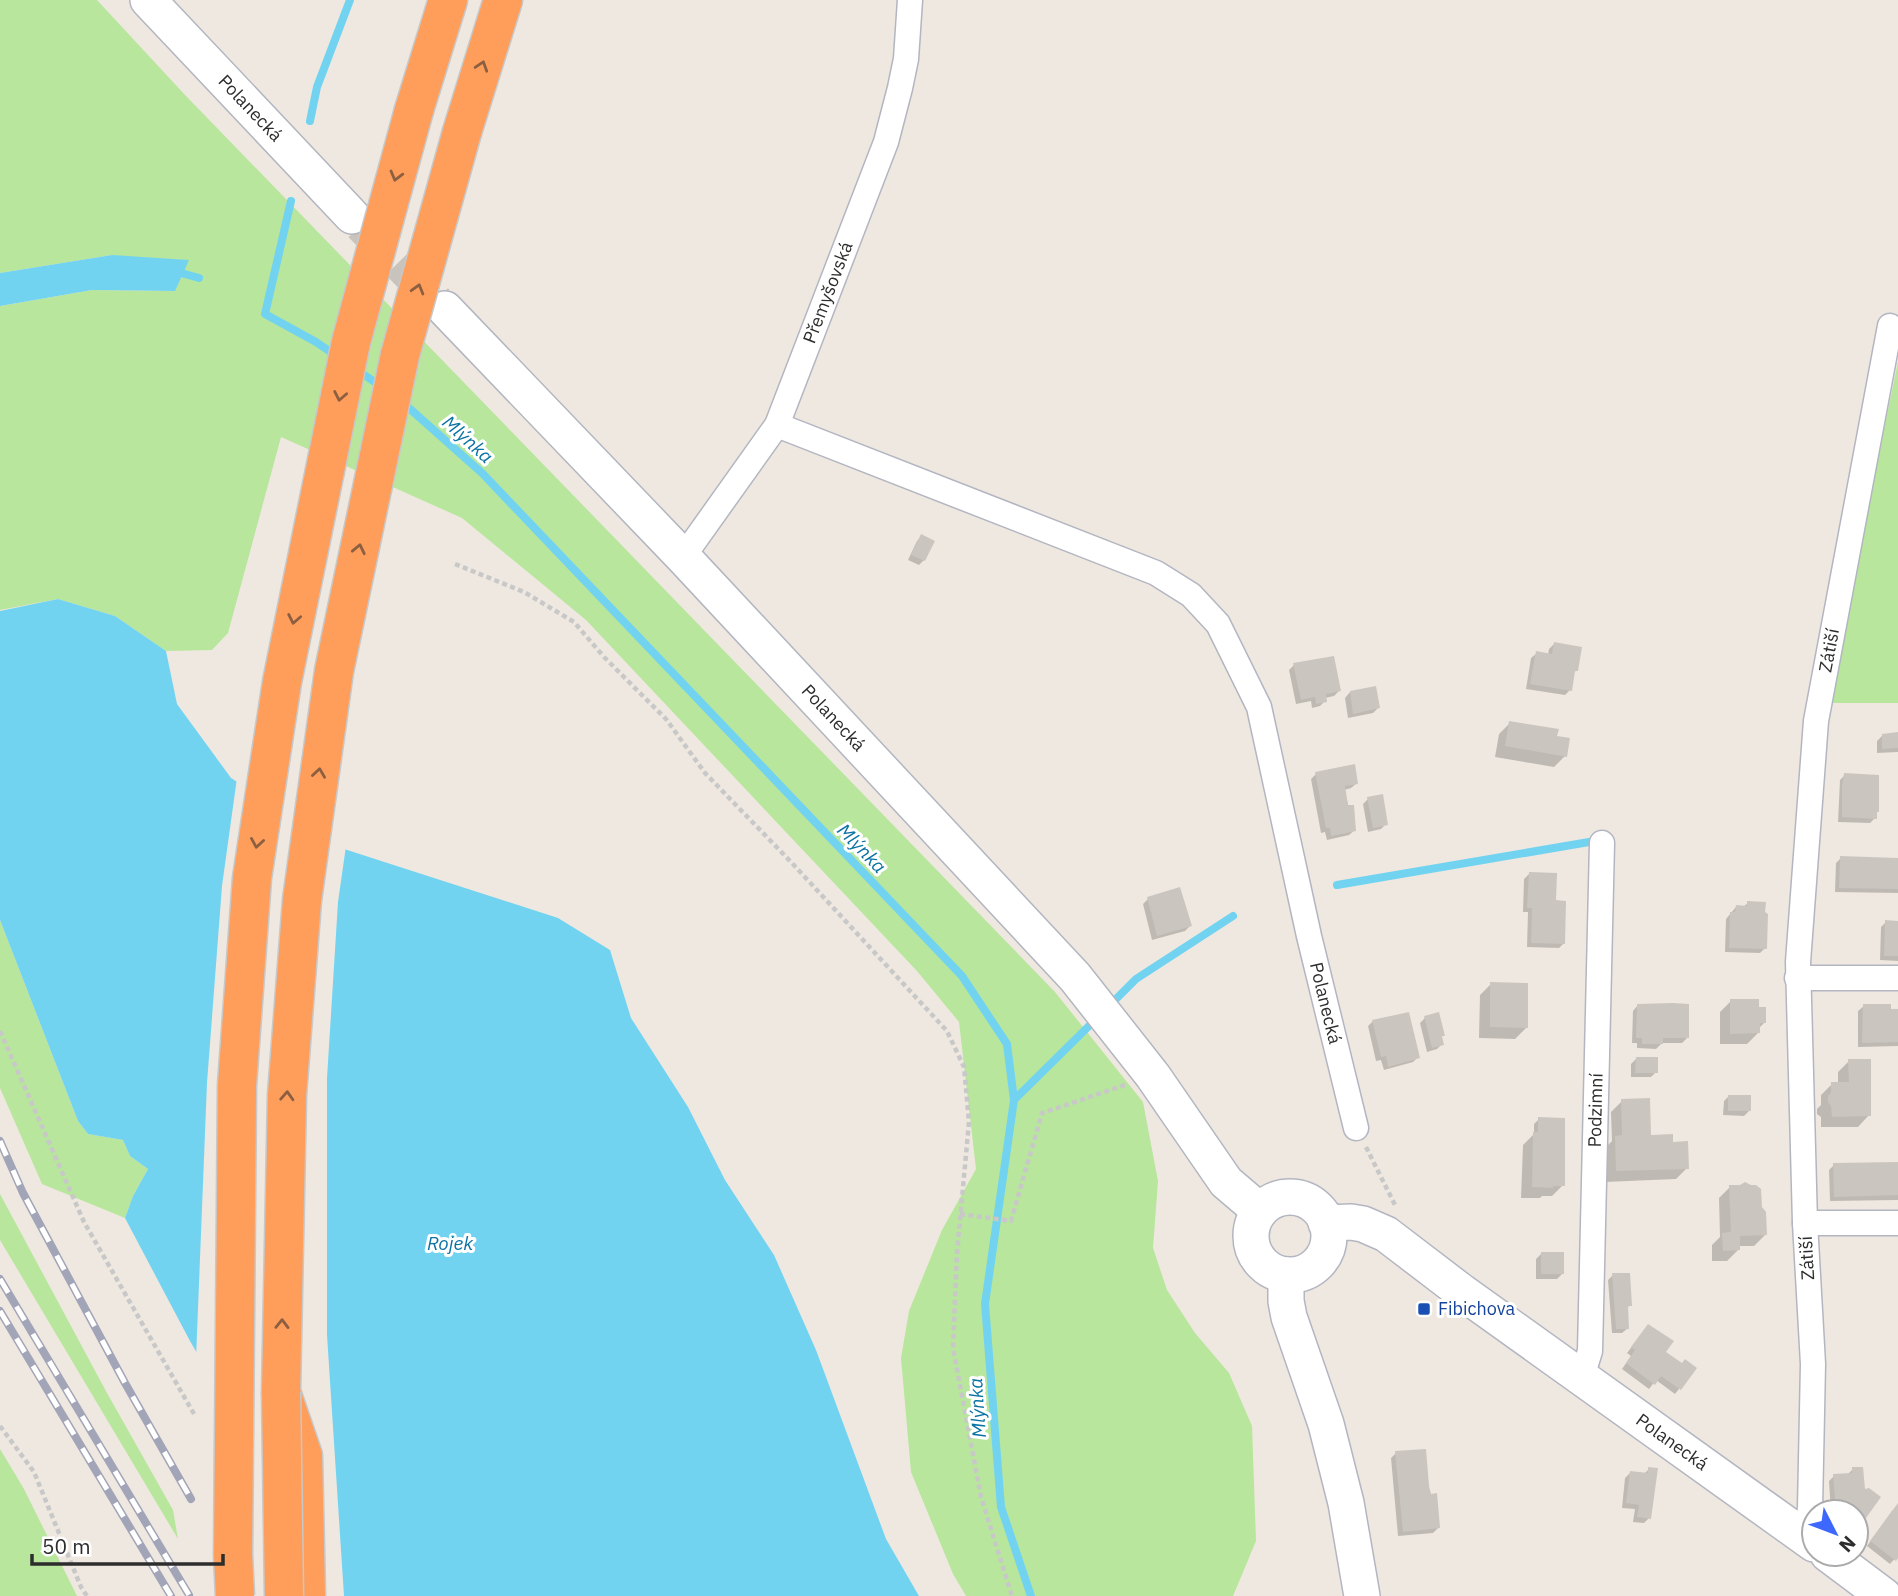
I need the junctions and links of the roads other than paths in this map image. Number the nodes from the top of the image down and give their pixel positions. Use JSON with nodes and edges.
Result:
{"nodes":[{"id":1,"x":148,"y":0,"type":"edge"},
{"id":2,"x":448,"y":0,"type":"edge"},
{"id":3,"x":503,"y":0,"type":"edge"},
{"id":4,"x":910,"y":0,"type":"edge"},
{"id":5,"x":352,"y":216,"type":"tunnel mouth"},
{"id":6,"x":445,"y":309,"type":"tunnel mouth"},
{"id":7,"x":1890,"y":326,"type":"dead end"},
{"id":8,"x":776,"y":425,"type":"junction"},
{"id":9,"x":683,"y":557,"type":"junction"},
{"id":10,"x":1602,"y":843,"type":"dead end"},
{"id":11,"x":1797,"y":978,"type":"junction"},
{"id":12,"x":1898,"y":978,"type":"edge"},
{"id":13,"x":1356,"y":1128,"type":"road end"},
{"id":14,"x":1260,"y":1211,"type":"junction"},
{"id":15,"x":1326,"y":1223,"type":"junction"},
{"id":16,"x":1805,"y":1223,"type":"junction"},
{"id":17,"x":1898,"y":1223,"type":"edge"},
{"id":18,"x":1286,"y":1275,"type":"junction"},
{"id":19,"x":1582,"y":1377,"type":"junction"},
{"id":20,"x":281,"y":1392,"type":"junction"},
{"id":21,"x":1810,"y":1498,"type":"edge"},
{"id":22,"x":1800,"y":1534,"type":"edge"},
{"id":23,"x":233,"y":1555,"type":"junction"},
{"id":24,"x":1847,"y":1568,"type":"edge"},
{"id":25,"x":223,"y":1596,"type":"edge"},
{"id":26,"x":235,"y":1596,"type":"edge"},
{"id":27,"x":285,"y":1596,"type":"edge"},
{"id":28,"x":306,"y":1596,"type":"edge"},
{"id":29,"x":1362,"y":1596,"type":"edge"},
{"id":30,"x":1884,"y":1596,"type":"edge"}],
"edges":[{"from":1,"to":5,"type":"street","name":"Polanecká"},
{"from":2,"to":23,"type":"highway","one_way":true,"bridge":true},
{"from":20,"to":3,"type":"highway","one_way":true,"bridge":true},
{"from":4,"to":8,"type":"street","name":"Přemyšovská"},
{"from":6,"to":9,"type":"street","name":"Polanecká"},
{"from":7,"to":11,"type":"street","name":"Zátiší"},
{"from":8,"to":9,"type":"street","name":"Přemyšovská"},
{"from":8,"to":13,"type":"street","name":"Polanecká"},
{"from":9,"to":14,"type":"street","name":"Polanecká"},
{"from":10,"to":19,"type":"street","name":"Podzimní"},
{"from":11,"to":12,"type":"street"},
{"from":11,"to":16,"type":"street","name":"Zátiší"},
{"from":14,"to":15,"type":"street"},
{"from":14,"to":18,"type":"street"},
{"from":15,"to":18,"type":"street"},
{"from":15,"to":19,"type":"street","name":"Polanecká"},
{"from":16,"to":17,"type":"street"},
{"from":16,"to":21,"type":"street","name":"Zátiší"},
{"from":18,"to":29,"type":"street"},
{"from":19,"to":22,"type":"street","name":"Polanecká"},
{"from":20,"to":27,"type":"highway","bridge":true},
{"from":20,"to":28,"type":"highway"},
{"from":23,"to":25,"type":"highway","bridge":true},
{"from":23,"to":26,"type":"highway","bridge":true},
{"from":24,"to":30,"type":"street","name":"Polanecká"}]}
